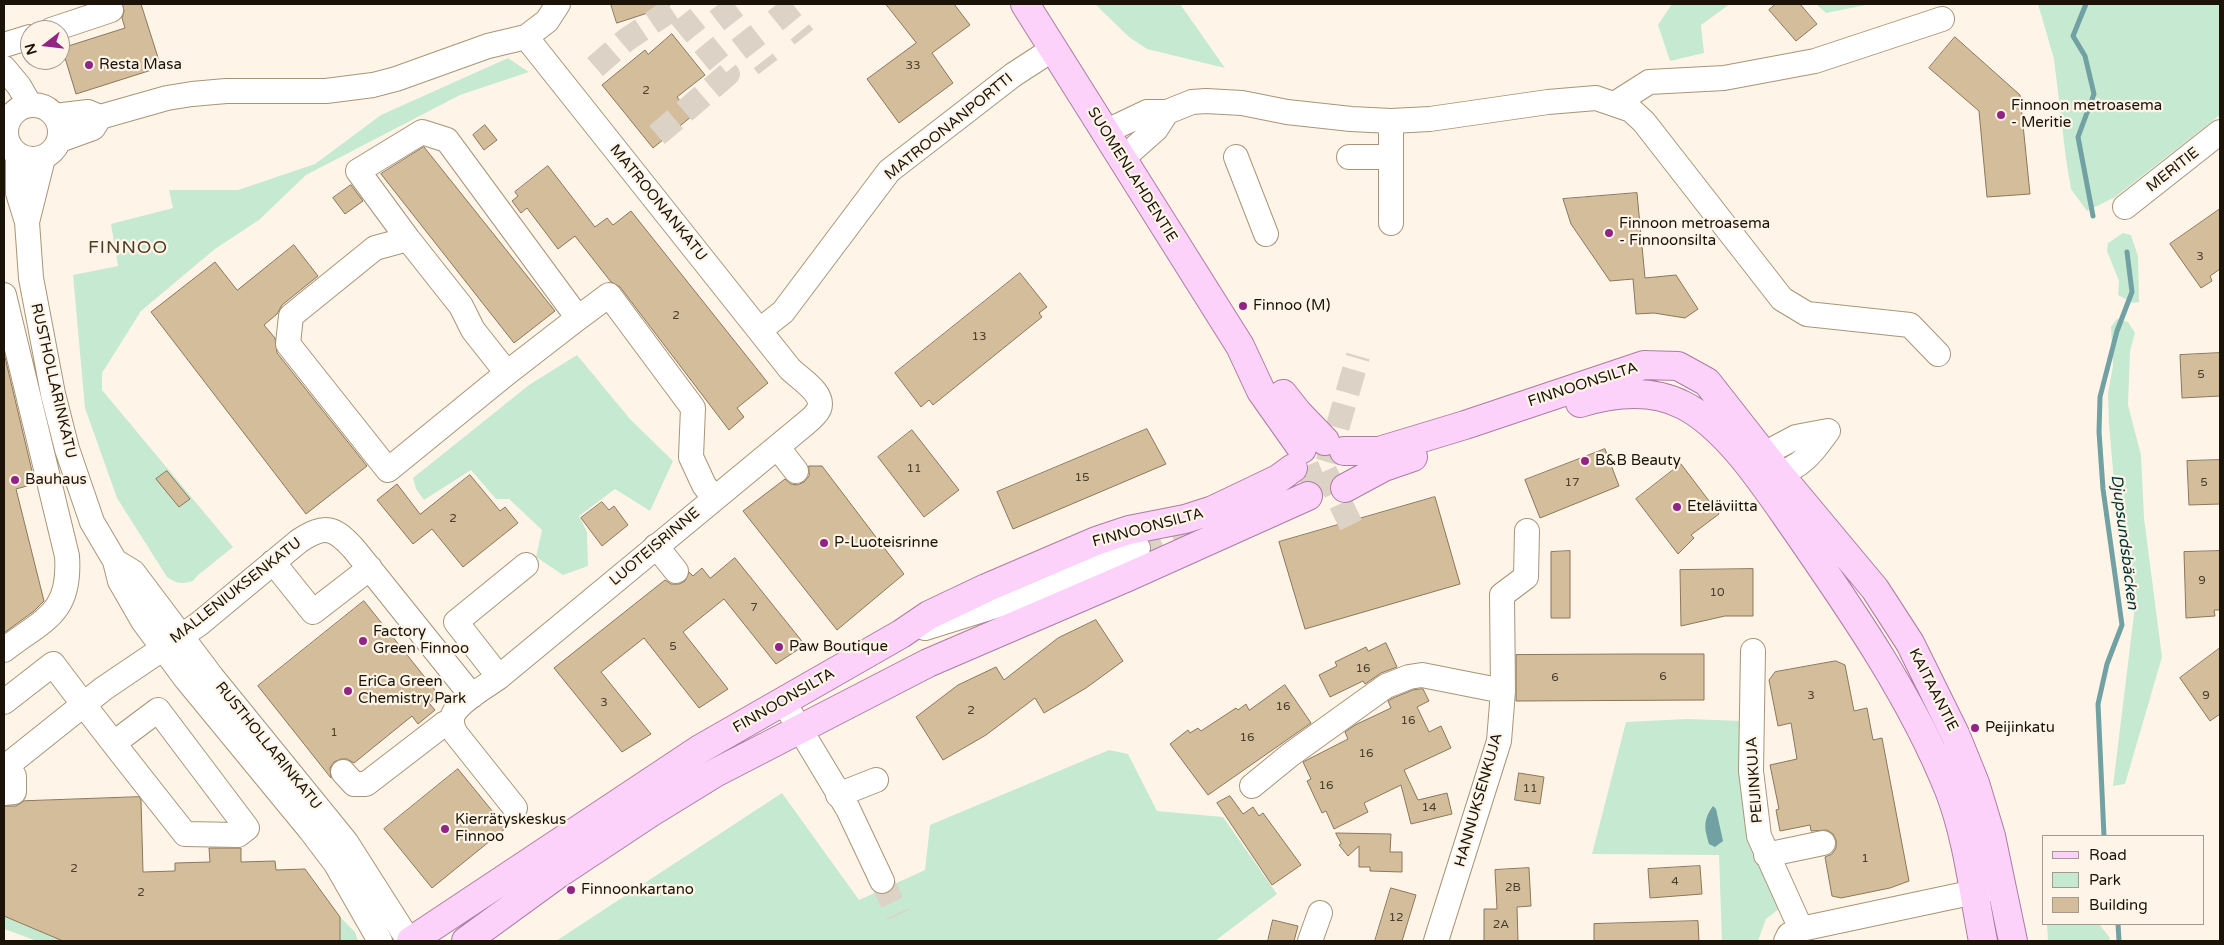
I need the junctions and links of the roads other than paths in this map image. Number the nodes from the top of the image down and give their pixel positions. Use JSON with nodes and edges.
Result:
{"nodes":[{"id":1,"x":558,"y":4,"type":"edge"},
{"id":2,"x":1025,"y":4,"type":"edge"},
{"id":3,"x":111,"y":10,"type":"dead end"},
{"id":4,"x":1942,"y":19,"type":"dead end"},
{"id":5,"x":70,"y":24,"type":"edge"},
{"id":6,"x":526,"y":37,"type":"junction"},
{"id":7,"x":20,"y":40,"type":"edge"},
{"id":8,"x":4,"y":45,"type":"edge"},
{"id":9,"x":1054,"y":48,"type":"junction"},
{"id":10,"x":4,"y":68,"type":"edge"},
{"id":11,"x":1616,"y":104,"type":"junction"},
{"id":12,"x":1167,"y":112,"type":"junction"},
{"id":13,"x":11,"y":116,"type":"edge"},
{"id":14,"x":55,"y":116,"type":"junction"},
{"id":15,"x":100,"y":117,"type":"junction"},
{"id":16,"x":1391,"y":121,"type":"junction"},
{"id":17,"x":1105,"y":132,"type":"junction"},
{"id":18,"x":2220,"y":132,"type":"edge"},
{"id":19,"x":60,"y":140,"type":"junction"},
{"id":20,"x":18,"y":156,"type":"junction"},
{"id":21,"x":1236,"y":156,"type":"dead end"},
{"id":22,"x":1349,"y":157,"type":"dead end"},
{"id":23,"x":43,"y":158,"type":"junction"},
{"id":24,"x":1391,"y":158,"type":"junction"},
{"id":25,"x":1122,"y":159,"type":"junction"},
{"id":26,"x":2125,"y":207,"type":"dead end"},
{"id":27,"x":27,"y":222,"type":"junction"},
{"id":28,"x":1391,"y":223,"type":"dead end"},
{"id":29,"x":1266,"y":234,"type":"dead end"},
{"id":30,"x":408,"y":239,"type":"junction"},
{"id":31,"x":4,"y":295,"type":"edge"},
{"id":32,"x":578,"y":318,"type":"junction"},
{"id":33,"x":760,"y":330,"type":"junction"},
{"id":34,"x":1938,"y":354,"type":"dead end"},
{"id":35,"x":790,"y":368,"type":"joint"},
{"id":36,"x":507,"y":373,"type":"junction"},
{"id":37,"x":778,"y":448,"type":"junction"},
{"id":38,"x":1316,"y":453,"type":"junction"},
{"id":39,"x":1767,"y":469,"type":"junction"},
{"id":40,"x":796,"y":470,"type":"dead end"},
{"id":41,"x":1345,"y":488,"type":"junction"},
{"id":42,"x":1308,"y":496,"type":"junction"},
{"id":43,"x":714,"y":498,"type":"junction"},
{"id":44,"x":1527,"y":531,"type":"dead end"},
{"id":45,"x":656,"y":546,"type":"junction"},
{"id":46,"x":1138,"y":548,"type":"tunnel mouth"},
{"id":47,"x":273,"y":562,"type":"junction"},
{"id":48,"x":526,"y":565,"type":"dead end"},
{"id":49,"x":370,"y":568,"type":"junction"},
{"id":50,"x":676,"y":570,"type":"dead end"},
{"id":51,"x":1008,"y":602,"type":"junction"},
{"id":52,"x":901,"y":634,"type":"junction"},
{"id":53,"x":172,"y":642,"type":"junction"},
{"id":54,"x":4,"y":650,"type":"edge"},
{"id":55,"x":1753,"y":651,"type":"dead end"},
{"id":56,"x":928,"y":662,"type":"junction"},
{"id":57,"x":499,"y":677,"type":"junction"},
{"id":58,"x":1503,"y":691,"type":"junction"},
{"id":59,"x":472,"y":696,"type":"junction"},
{"id":60,"x":783,"y":700,"type":"junction"},
{"id":61,"x":4,"y":702,"type":"edge"},
{"id":62,"x":84,"y":704,"type":"junction"},
{"id":63,"x":452,"y":720,"type":"junction"},
{"id":64,"x":799,"y":729,"type":"junction"},
{"id":65,"x":114,"y":743,"type":"junction"},
{"id":66,"x":5,"y":767,"type":"edge"},
{"id":67,"x":342,"y":772,"type":"dead end"},
{"id":68,"x":876,"y":780,"type":"dead end"},
{"id":69,"x":1252,"y":786,"type":"dead end"},
{"id":70,"x":4,"y":793,"type":"edge"},
{"id":71,"x":838,"y":795,"type":"junction"},
{"id":72,"x":515,"y":808,"type":"dead end"},
{"id":73,"x":1823,"y":844,"type":"dead end"},
{"id":74,"x":1766,"y":855,"type":"junction"},
{"id":75,"x":882,"y":881,"type":"tunnel mouth"},
{"id":76,"x":2003,"y":886,"type":"junction"},
{"id":77,"x":1974,"y":892,"type":"junction"},
{"id":78,"x":1320,"y":913,"type":"dead end"},
{"id":79,"x":1793,"y":935,"type":"edge"},
{"id":80,"x":380,"y":941,"type":"edge"},
{"id":81,"x":410,"y":941,"type":"edge"},
{"id":82,"x":466,"y":941,"type":"edge"},
{"id":83,"x":1310,"y":941,"type":"edge"},
{"id":84,"x":1436,"y":941,"type":"edge"},
{"id":85,"x":1983,"y":941,"type":"edge"},
{"id":86,"x":2013,"y":941,"type":"edge"}],
"edges":[{"from":1,"to":6,"type":"street"},
{"from":2,"to":9,"type":"main road","name":"SUOMENLAHDENTIE"},
{"from":3,"to":5,"type":"street"},
{"from":4,"to":11,"type":"street"},
{"from":6,"to":15,"type":"street"},
{"from":6,"to":33,"type":"street","name":"MATROONANKATU"},
{"from":7,"to":8,"type":"street"},
{"from":9,"to":17,"type":"main road","name":"SUOMENLAHDENTIE"},
{"from":9,"to":33,"type":"street","name":"MATROONANPORTTI"},
{"from":10,"to":13,"type":"street"},
{"from":11,"to":16,"type":"street"},
{"from":11,"to":34,"type":"street"},
{"from":12,"to":16,"type":"street"},
{"from":12,"to":17,"type":"street"},
{"from":12,"to":25,"type":"street"},
{"from":13,"to":14,"type":"street"},
{"from":13,"to":20,"type":"street"},
{"from":14,"to":15,"type":"street"},
{"from":14,"to":19,"type":"street"},
{"from":15,"to":19,"type":"street"},
{"from":16,"to":24,"type":"street"},
{"from":17,"to":25,"type":"main road","name":"SUOMENLAHDENTIE"},
{"from":18,"to":26,"type":"street","name":"MERITIE"},
{"from":19,"to":23,"type":"street"},
{"from":20,"to":23,"type":"street"},
{"from":20,"to":27,"type":"street","name":"RUSTHOLLARINKATU"},
{"from":21,"to":29,"type":"street"},
{"from":22,"to":24,"type":"street"},
{"from":23,"to":27,"type":"street","name":"RUSTHOLLARINKATU"},
{"from":24,"to":28,"type":"street"},
{"from":25,"to":38,"type":"main road","name":"SUOMENLAHDENTIE"},
{"from":27,"to":53,"type":"street","name":"RUSTHOLLARINKATU"},
{"from":30,"to":32,"type":"street"},
{"from":30,"to":36,"type":"street"},
{"from":30,"to":36,"type":"street"},
{"from":31,"to":54,"type":"street"},
{"from":32,"to":36,"type":"street"},
{"from":32,"to":43,"type":"street"},
{"from":33,"to":35,"type":"street","name":"MATROONANKATU"},
{"from":35,"to":37,"type":"street","name":"LUOTEISRINNE"},
{"from":37,"to":40,"type":"street"},
{"from":37,"to":43,"type":"street","name":"LUOTEISRINNE"},
{"from":38,"to":39,"type":"main road","name":"FINNOONSILTA"},
{"from":38,"to":41,"type":"main road"},
{"from":38,"to":42,"type":"main road"},
{"from":38,"to":52,"type":"main road","name":"FINNOONSILTA"},
{"from":39,"to":41,"type":"main road","name":"FINNOONSILTA"},
{"from":39,"to":76,"type":"main road","name":"KAITAANTIE"},
{"from":39,"to":77,"type":"main road","name":"KAITAANTIE"},
{"from":41,"to":42,"type":"main road"},
{"from":42,"to":56,"type":"main road","name":"FINNOONSILTA"},
{"from":43,"to":45,"type":"street","name":"LUOTEISRINNE"},
{"from":44,"to":58,"type":"street","name":"HANNUKSENKUJA"},
{"from":45,"to":50,"type":"street"},
{"from":45,"to":57,"type":"street","name":"LUOTEISRINNE"},
{"from":46,"to":51,"type":"street"},
{"from":47,"to":49,"type":"street","name":"MALLENIUKSENKATU"},
{"from":47,"to":49,"type":"street"},
{"from":47,"to":53,"type":"street","name":"MALLENIUKSENKATU"},
{"from":48,"to":57,"type":"street"},
{"from":49,"to":59,"type":"street","name":"MALLENIUKSENKATU"},
{"from":51,"to":52,"type":"street"},
{"from":51,"to":56,"type":"street"},
{"from":52,"to":60,"type":"main road","name":"FINNOONSILTA"},
{"from":53,"to":62,"type":"street","name":"MALLENIUKSENKATU"},
{"from":53,"to":80,"type":"street","name":"RUSTHOLLARINKATU"},
{"from":53,"to":81,"type":"street","name":"RUSTHOLLARINKATU"},
{"from":55,"to":74,"type":"street","name":"PEIJINKUJA"},
{"from":56,"to":64,"type":"main road","name":"FINNOONSILTA"},
{"from":57,"to":59,"type":"street","name":"LUOTEISRINNE"},
{"from":58,"to":69,"type":"street"},
{"from":58,"to":84,"type":"street","name":"HANNUKSENKUJA"},
{"from":59,"to":63,"type":"street","name":"LUOTEISRINNE"},
{"from":60,"to":64,"type":"street"},
{"from":60,"to":81,"type":"main road","name":"FINNOONSILTA"},
{"from":61,"to":62,"type":"street"},
{"from":62,"to":65,"type":"street"},
{"from":62,"to":66,"type":"street","name":"MALLENIUKSENKATU"},
{"from":63,"to":67,"type":"street","name":"LUOTEISRINNE"},
{"from":63,"to":72,"type":"street"},
{"from":64,"to":71,"type":"street"},
{"from":64,"to":82,"type":"main road","name":"FINNOONSILTA"},
{"from":65,"to":65,"type":"street"},
{"from":66,"to":70,"type":"street"},
{"from":68,"to":71,"type":"street"},
{"from":71,"to":75,"type":"street"},
{"from":73,"to":74,"type":"street"},
{"from":74,"to":79,"type":"street","name":"PEIJINKUJA"},
{"from":76,"to":77,"type":"street"},
{"from":76,"to":86,"type":"main road","name":"KAITAANTIE"},
{"from":77,"to":79,"type":"street"},
{"from":77,"to":85,"type":"main road","name":"KAITAANTIE"},
{"from":78,"to":83,"type":"street"}]}
